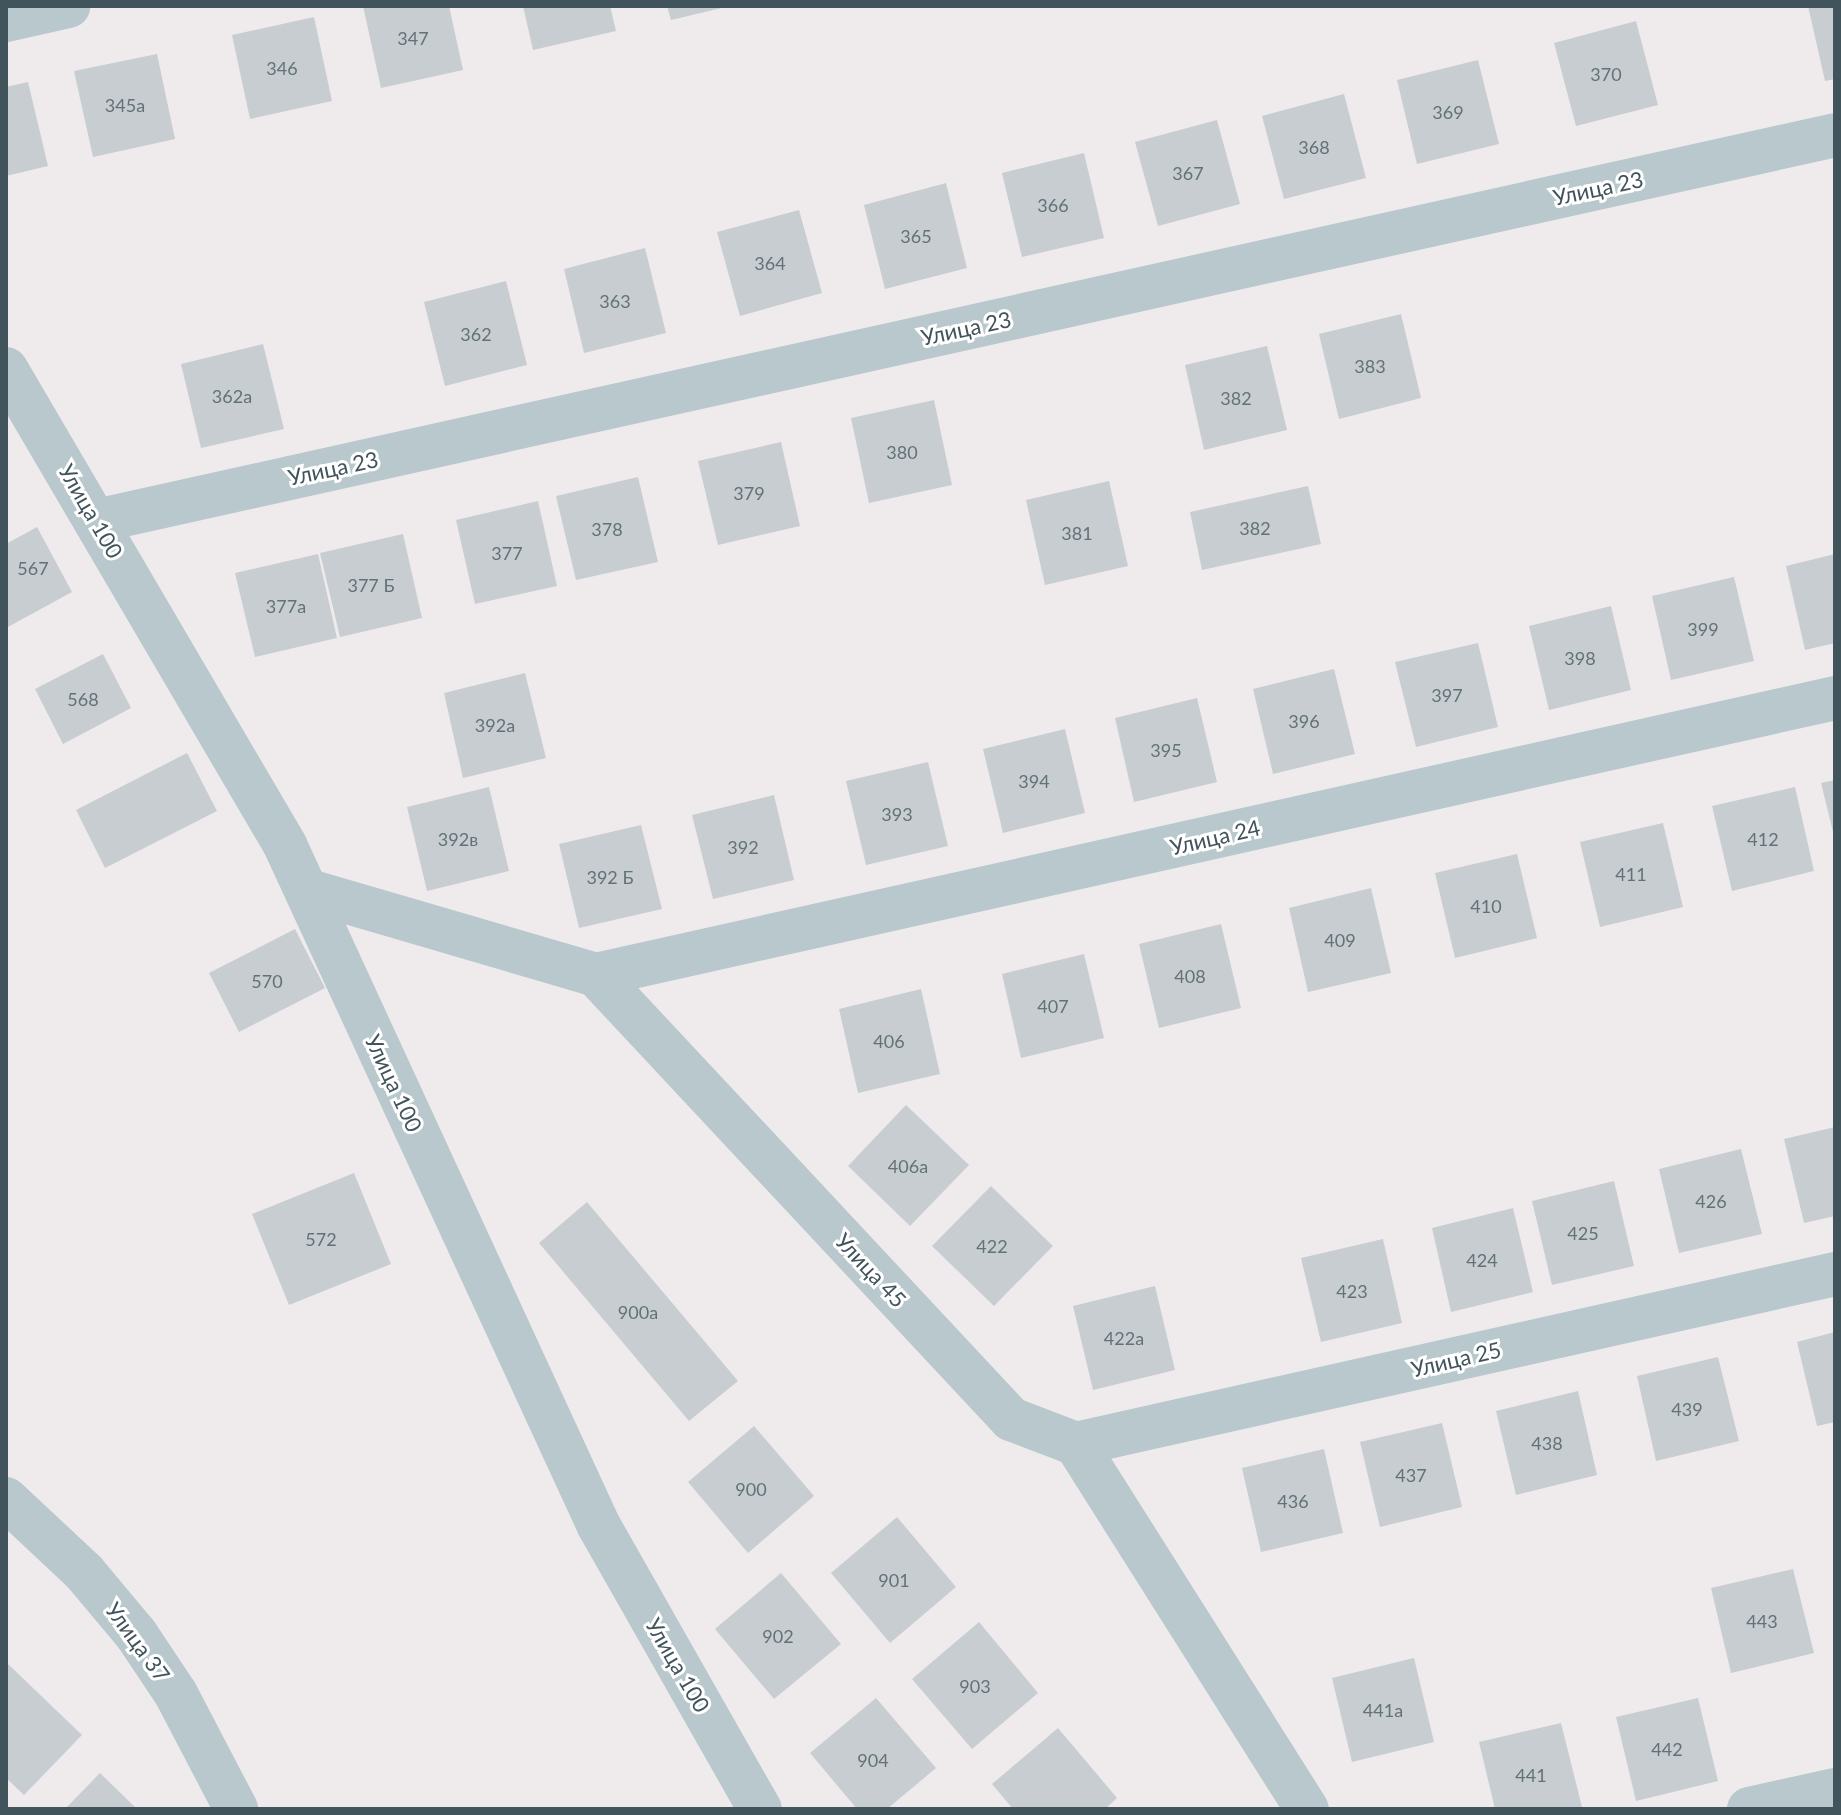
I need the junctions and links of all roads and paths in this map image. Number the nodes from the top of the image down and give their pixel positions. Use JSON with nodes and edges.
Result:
{"nodes":[{"id":1,"x":68,"y":6,"type":"edge"},
{"id":2,"x":6,"y":20,"type":"edge"},
{"id":3,"x":1835,"y":135,"type":"edge"},
{"id":4,"x":6,"y":369,"type":"edge"},
{"id":5,"x":96,"y":521,"type":"junction"},
{"id":6,"x":1835,"y":698,"type":"edge"},
{"id":7,"x":306,"y":890,"type":"junction"},
{"id":8,"x":596,"y":975,"type":"junction"},
{"id":9,"x":1835,"y":1274,"type":"edge"},
{"id":10,"x":1076,"y":1444,"type":"junction"},
{"id":11,"x":6,"y":1499,"type":"edge"},
{"id":12,"x":1835,"y":1790,"type":"edge"},
{"id":13,"x":236,"y":1809,"type":"edge"},
{"id":14,"x":760,"y":1809,"type":"edge"},
{"id":15,"x":1307,"y":1809,"type":"edge"},
{"id":16,"x":1749,"y":1809,"type":"edge"}],
"edges":[{"from":1,"to":2,"type":"street"},
{"from":3,"to":5,"type":"street","name":"Улица 23"},
{"from":4,"to":5,"type":"street","name":"Улица 100"},
{"from":5,"to":7,"type":"street","name":"Улица 100"},
{"from":6,"to":8,"type":"street","name":"Улица 24"},
{"from":7,"to":8,"type":"street"},
{"from":7,"to":14,"type":"street","name":"Улица 100"},
{"from":8,"to":10,"type":"street","name":"Улица 45"},
{"from":9,"to":10,"type":"street","name":"Улица 25"},
{"from":10,"to":15,"type":"street"},
{"from":11,"to":13,"type":"street","name":"Улица 37"},
{"from":12,"to":16,"type":"street"}]}
